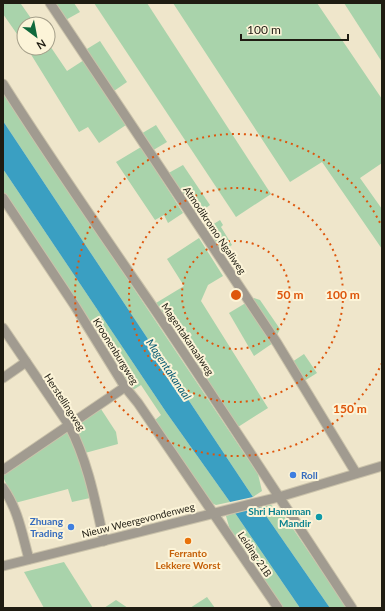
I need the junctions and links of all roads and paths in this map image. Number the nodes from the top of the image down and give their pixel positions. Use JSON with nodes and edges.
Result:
{"nodes":[{"id":1,"x":50,"y":3,"type":"edge"},
{"id":2,"x":3,"y":84,"type":"edge"},
{"id":3,"x":3,"y":198,"type":"edge"},
{"id":4,"x":3,"y":328,"type":"edge"},
{"id":5,"x":26,"y":362,"type":"junction"},
{"id":6,"x":3,"y":378,"type":"edge"},
{"id":7,"x":125,"y":387,"type":"junction"},
{"id":8,"x":69,"y":425,"type":"junction"},
{"id":9,"x":382,"y":466,"type":"edge"},
{"id":10,"x":3,"y":470,"type":"edge"},
{"id":11,"x":356,"y":473,"type":"junction"},
{"id":12,"x":3,"y":488,"type":"edge"},
{"id":13,"x":279,"y":497,"type":"junction"},
{"id":14,"x":213,"y":513,"type":"junction"},
{"id":15,"x":104,"y":541,"type":"junction"},
{"id":16,"x":29,"y":559,"type":"junction"},
{"id":17,"x":3,"y":566,"type":"edge"},
{"id":18,"x":278,"y":608,"type":"edge"},
{"id":19,"x":352,"y":608,"type":"edge"}],
"edges":[{"from":1,"to":11,"type":"street","name":"Atmodikromo Ngaliweg"},
{"from":2,"to":13,"type":"street","name":"Magentakanaalweg"},
{"from":3,"to":7,"type":"street","name":"Kroonenburgweg"},
{"from":4,"to":5,"type":"street","name":"Herstellingweg"},
{"from":5,"to":6,"type":"street"},
{"from":5,"to":8,"type":"street","name":"Herstellingweg"},
{"from":7,"to":8,"type":"street"},
{"from":7,"to":14,"type":"street","name":"Kroonenburgweg"},
{"from":8,"to":10,"type":"street"},
{"from":8,"to":15,"type":"street","name":"Herstellingweg"},
{"from":9,"to":11,"type":"street","name":"Nieuw Weergevondenweg"},
{"from":11,"to":13,"type":"street","name":"Nieuw Weergevondenweg"},
{"from":12,"to":16,"type":"street"},
{"from":13,"to":14,"type":"street","name":"Nieuw Weergevondenweg"},
{"from":13,"to":19,"type":"street","name":"Magentakanaalweg"},
{"from":14,"to":15,"type":"street","name":"Nieuw Weergevondenweg"},
{"from":14,"to":18,"type":"street","name":"Leiding 21B"},
{"from":15,"to":16,"type":"street","name":"Nieuw Weergevondenweg"},
{"from":16,"to":17,"type":"street","name":"Nieuw Weergevondenweg"}]}
